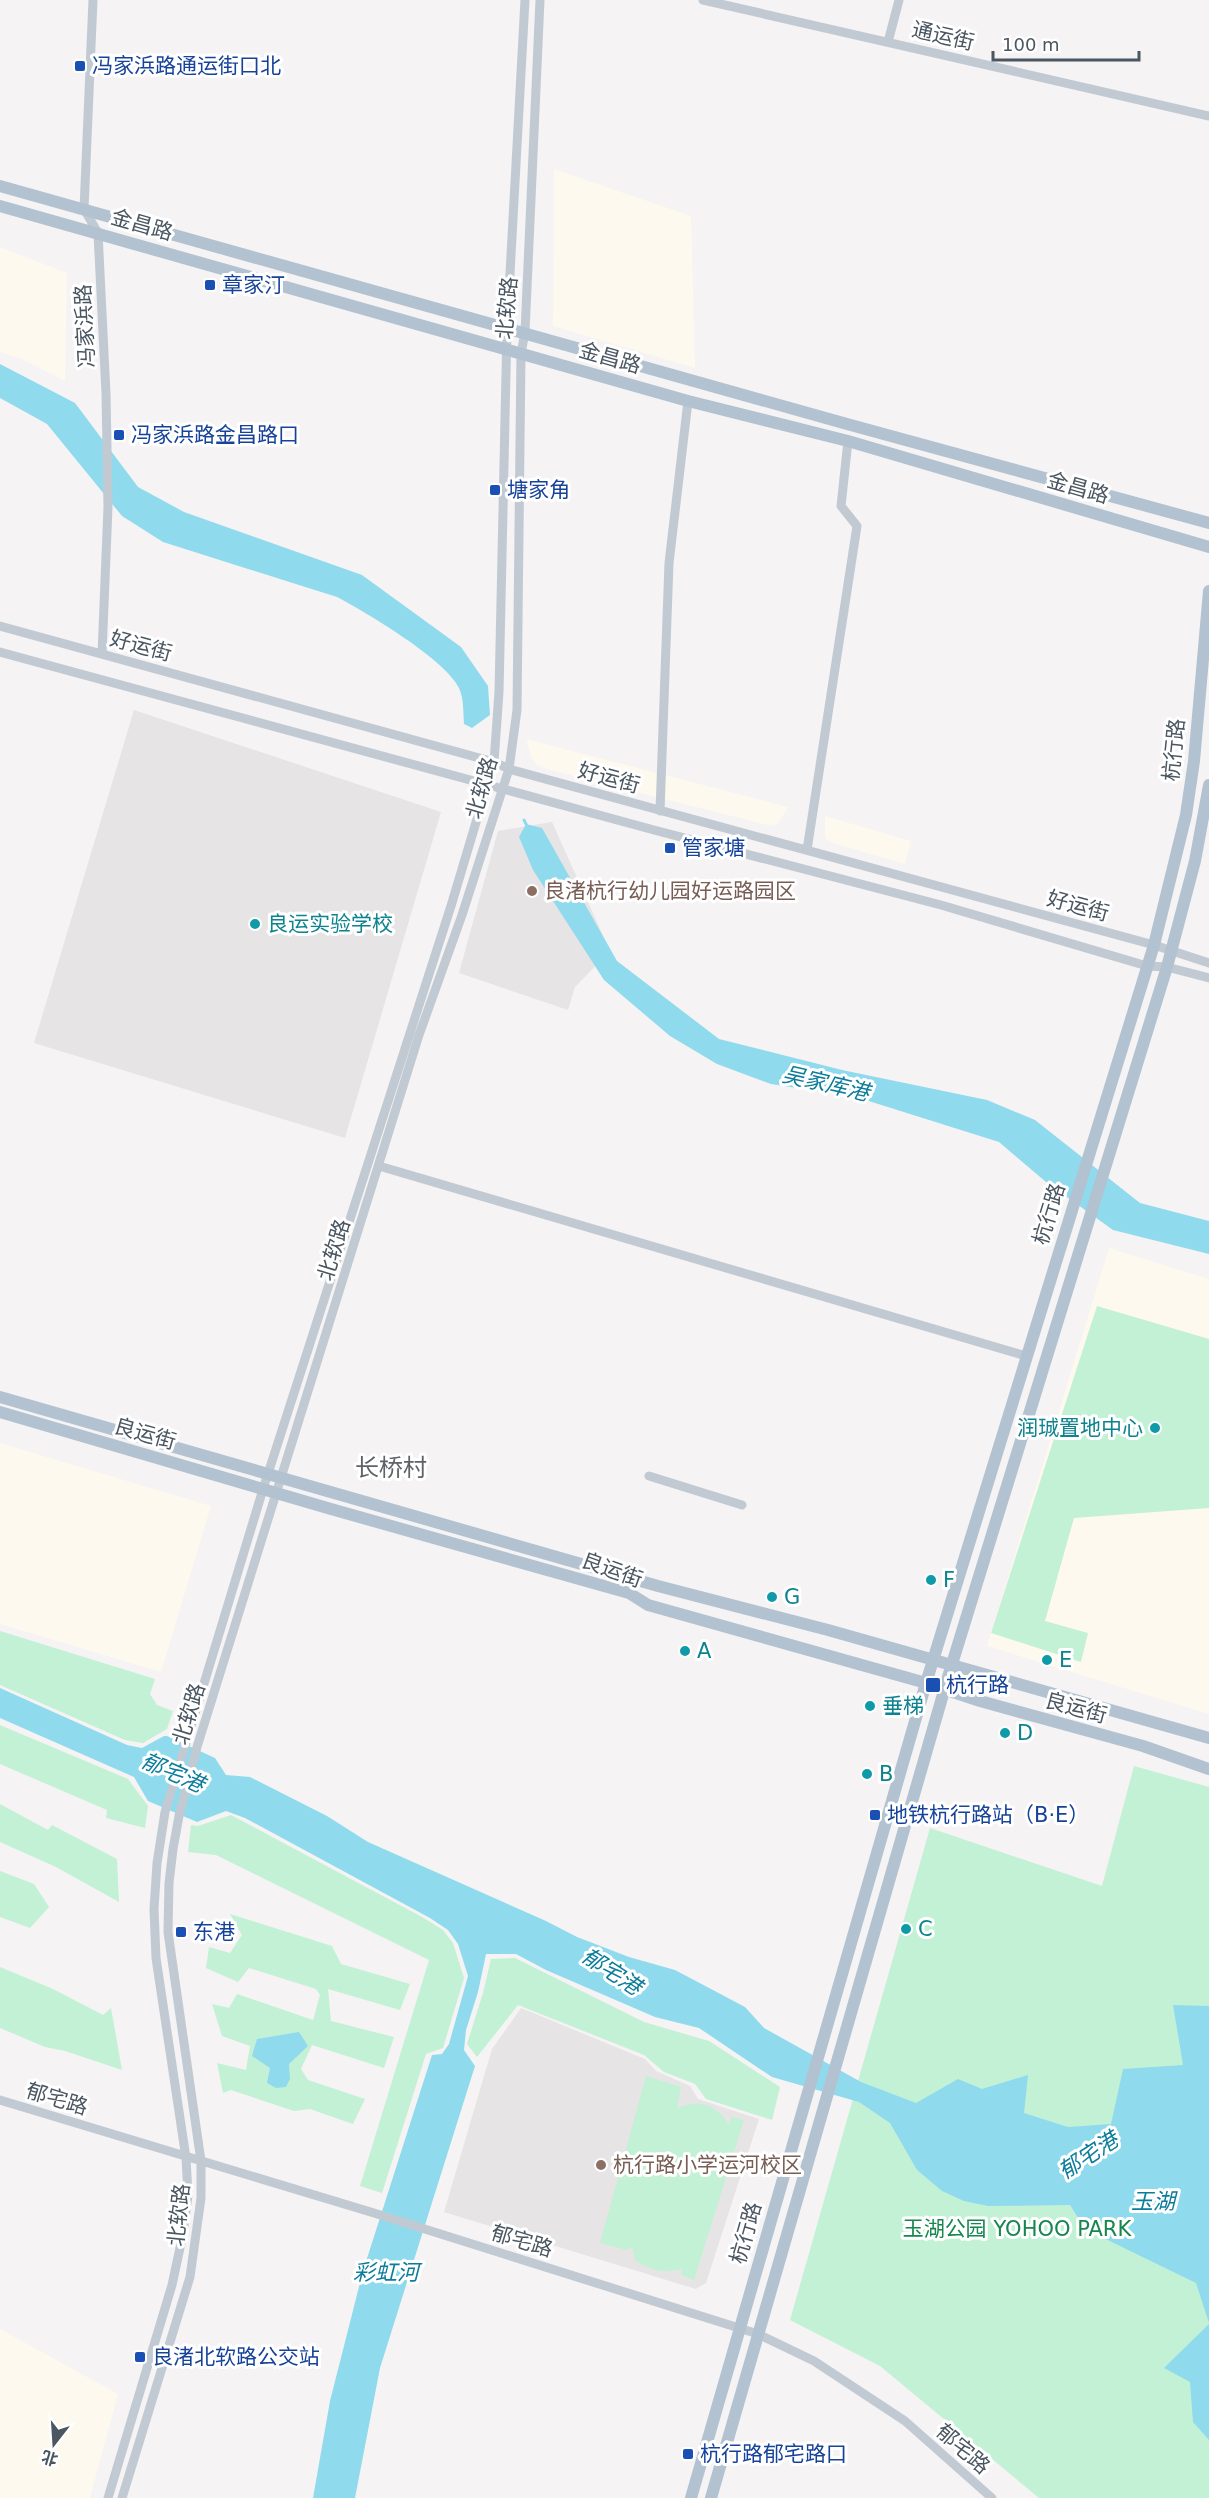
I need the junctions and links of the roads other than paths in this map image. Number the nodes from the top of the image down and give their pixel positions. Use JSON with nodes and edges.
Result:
{"nodes":[{"id":1,"x":93,"y":0,"type":"edge"},
{"id":2,"x":525,"y":0,"type":"edge"},
{"id":3,"x":540,"y":0,"type":"edge"},
{"id":4,"x":704,"y":0,"type":"edge"},
{"id":5,"x":899,"y":0,"type":"edge"},
{"id":6,"x":888,"y":42,"type":"junction"},
{"id":7,"x":1209,"y":116,"type":"edge"},
{"id":8,"x":0,"y":186,"type":"edge"},
{"id":9,"x":0,"y":206,"type":"edge"},
{"id":10,"x":84,"y":209,"type":"junction"},
{"id":11,"x":98,"y":233,"type":"junction"},
{"id":12,"x":507,"y":328,"type":"junction"},
{"id":13,"x":525,"y":332,"type":"junction"},
{"id":14,"x":507,"y":349,"type":"junction"},
{"id":15,"x":521,"y":354,"type":"junction"},
{"id":16,"x":688,"y":401,"type":"junction"},
{"id":17,"x":848,"y":441,"type":"junction"},
{"id":18,"x":1209,"y":523,"type":"edge"},
{"id":19,"x":1209,"y":547,"type":"edge"},
{"id":20,"x":1209,"y":591,"type":"edge"},
{"id":21,"x":0,"y":626,"type":"edge"},
{"id":22,"x":0,"y":652,"type":"edge"},
{"id":23,"x":102,"y":654,"type":"junction"},
{"id":24,"x":494,"y":762,"type":"junction"},
{"id":25,"x":509,"y":769,"type":"junction"},
{"id":26,"x":488,"y":784,"type":"junction"},
{"id":27,"x":1209,"y":785,"type":"edge"},
{"id":28,"x":503,"y":788,"type":"junction"},
{"id":29,"x":660,"y":811,"type":"junction"},
{"id":30,"x":807,"y":850,"type":"junction"},
{"id":31,"x":1154,"y":945,"type":"junction"},
{"id":32,"x":1171,"y":951,"type":"junction"},
{"id":33,"x":1209,"y":963,"type":"edge"},
{"id":34,"x":1148,"y":966,"type":"junction"},
{"id":35,"x":1167,"y":966,"type":"junction"},
{"id":36,"x":1209,"y":978,"type":"edge"},
{"id":37,"x":379,"y":1166,"type":"junction"},
{"id":38,"x":1026,"y":1356,"type":"junction"},
{"id":39,"x":0,"y":1397,"type":"edge"},
{"id":40,"x":0,"y":1412,"type":"edge"},
{"id":41,"x":268,"y":1472,"type":"junction"},
{"id":42,"x":649,"y":1476,"type":"dead end"},
{"id":43,"x":281,"y":1477,"type":"junction"},
{"id":44,"x":263,"y":1488,"type":"junction"},
{"id":45,"x":276,"y":1493,"type":"junction"},
{"id":46,"x":742,"y":1505,"type":"dead end"},
{"id":47,"x":933,"y":1659,"type":"junction"},
{"id":48,"x":952,"y":1666,"type":"junction"},
{"id":49,"x":926,"y":1683,"type":"junction"},
{"id":50,"x":945,"y":1689,"type":"junction"},
{"id":51,"x":1209,"y":1738,"type":"edge"},
{"id":52,"x":1209,"y":1769,"type":"edge"},
{"id":53,"x":0,"y":2100,"type":"edge"},
{"id":54,"x":186,"y":2158,"type":"junction"},
{"id":55,"x":201,"y":2162,"type":"junction"},
{"id":56,"x":739,"y":2327,"type":"junction"},
{"id":57,"x":758,"y":2334,"type":"junction"},
{"id":58,"x":108,"y":2498,"type":"edge"},
{"id":59,"x":122,"y":2498,"type":"edge"},
{"id":60,"x":691,"y":2498,"type":"edge"},
{"id":61,"x":711,"y":2498,"type":"edge"},
{"id":62,"x":992,"y":2498,"type":"edge"}],
"edges":[{"from":1,"to":10,"type":"street"},
{"from":2,"to":12,"type":"street","name":"北软路"},
{"from":3,"to":13,"type":"street","name":"北软路"},
{"from":4,"to":6,"type":"street","name":"通运街"},
{"from":5,"to":6,"type":"street"},
{"from":6,"to":7,"type":"street","name":"通运街"},
{"from":8,"to":10,"type":"main road","name":"金昌路"},
{"from":9,"to":11,"type":"main road","name":"金昌路"},
{"from":10,"to":11,"type":"street","name":"冯家浜路"},
{"from":10,"to":12,"type":"main road","name":"金昌路"},
{"from":11,"to":14,"type":"main road","name":"金昌路"},
{"from":11,"to":23,"type":"street","name":"冯家浜路"},
{"from":12,"to":13,"type":"main road","name":"金昌路"},
{"from":12,"to":14,"type":"street","name":"北软路"},
{"from":13,"to":15,"type":"street","name":"北软路"},
{"from":13,"to":18,"type":"main road","name":"金昌路"},
{"from":14,"to":15,"type":"main road","name":"金昌路"},
{"from":14,"to":24,"type":"street","name":"北软路"},
{"from":15,"to":16,"type":"main road","name":"金昌路"},
{"from":15,"to":25,"type":"street","name":"北软路"},
{"from":16,"to":17,"type":"main road","name":"金昌路"},
{"from":16,"to":29,"type":"street"},
{"from":17,"to":19,"type":"main road","name":"金昌路"},
{"from":17,"to":30,"type":"street"},
{"from":20,"to":31,"type":"main road","name":"杭行路"},
{"from":21,"to":23,"type":"street","name":"好运街"},
{"from":22,"to":26,"type":"street","name":"好运街"},
{"from":23,"to":24,"type":"street","name":"好运街"},
{"from":24,"to":25,"type":"street","name":"好运街"},
{"from":24,"to":26,"type":"street","name":"北软路"},
{"from":25,"to":28,"type":"street","name":"北软路"},
{"from":25,"to":29,"type":"street","name":"好运街"},
{"from":26,"to":28,"type":"street","name":"好运街"},
{"from":26,"to":41,"type":"street","name":"北软路"},
{"from":27,"to":32,"type":"main road","name":"杭行路"},
{"from":28,"to":34,"type":"street","name":"好运街"},
{"from":28,"to":37,"type":"street","name":"北软路"},
{"from":29,"to":30,"type":"street","name":"好运街"},
{"from":30,"to":31,"type":"street","name":"好运街"},
{"from":31,"to":32,"type":"street","name":"好运街"},
{"from":31,"to":34,"type":"main road","name":"杭行路"},
{"from":32,"to":33,"type":"street","name":"好运街"},
{"from":32,"to":35,"type":"main road","name":"杭行路"},
{"from":34,"to":35,"type":"street","name":"好运街"},
{"from":34,"to":38,"type":"main road","name":"杭行路"},
{"from":35,"to":36,"type":"street","name":"好运街"},
{"from":35,"to":48,"type":"main road","name":"杭行路"},
{"from":37,"to":38,"type":"street"},
{"from":37,"to":43,"type":"street","name":"北软路"},
{"from":38,"to":47,"type":"main road","name":"杭行路"},
{"from":39,"to":41,"type":"main road","name":"良运街"},
{"from":40,"to":44,"type":"main road","name":"良运街"},
{"from":41,"to":43,"type":"main road","name":"良运街"},
{"from":41,"to":44,"type":"street","name":"北软路"},
{"from":42,"to":46,"type":"street"},
{"from":43,"to":45,"type":"street","name":"北软路"},
{"from":43,"to":47,"type":"main road","name":"良运街"},
{"from":44,"to":45,"type":"main road","name":"良运街"},
{"from":44,"to":54,"type":"street","name":"北软路"},
{"from":45,"to":49,"type":"main road","name":"良运街"},
{"from":45,"to":55,"type":"street","name":"北软路"},
{"from":47,"to":48,"type":"main road","name":"良运街"},
{"from":47,"to":49,"type":"main road","name":"杭行路"},
{"from":48,"to":50,"type":"main road","name":"杭行路"},
{"from":48,"to":51,"type":"main road","name":"良运街"},
{"from":49,"to":50,"type":"main road","name":"良运街"},
{"from":49,"to":56,"type":"main road","name":"杭行路"},
{"from":50,"to":52,"type":"main road","name":"良运街"},
{"from":50,"to":57,"type":"main road","name":"杭行路"},
{"from":53,"to":54,"type":"street","name":"郁宅路"},
{"from":54,"to":55,"type":"street","name":"郁宅路"},
{"from":54,"to":58,"type":"street","name":"北软路"},
{"from":55,"to":56,"type":"street","name":"郁宅路"},
{"from":55,"to":59,"type":"street","name":"北软路"},
{"from":56,"to":57,"type":"street","name":"郁宅路"},
{"from":56,"to":60,"type":"main road","name":"杭行路"},
{"from":57,"to":61,"type":"main road","name":"杭行路"},
{"from":57,"to":62,"type":"street","name":"郁宅路"}]}
